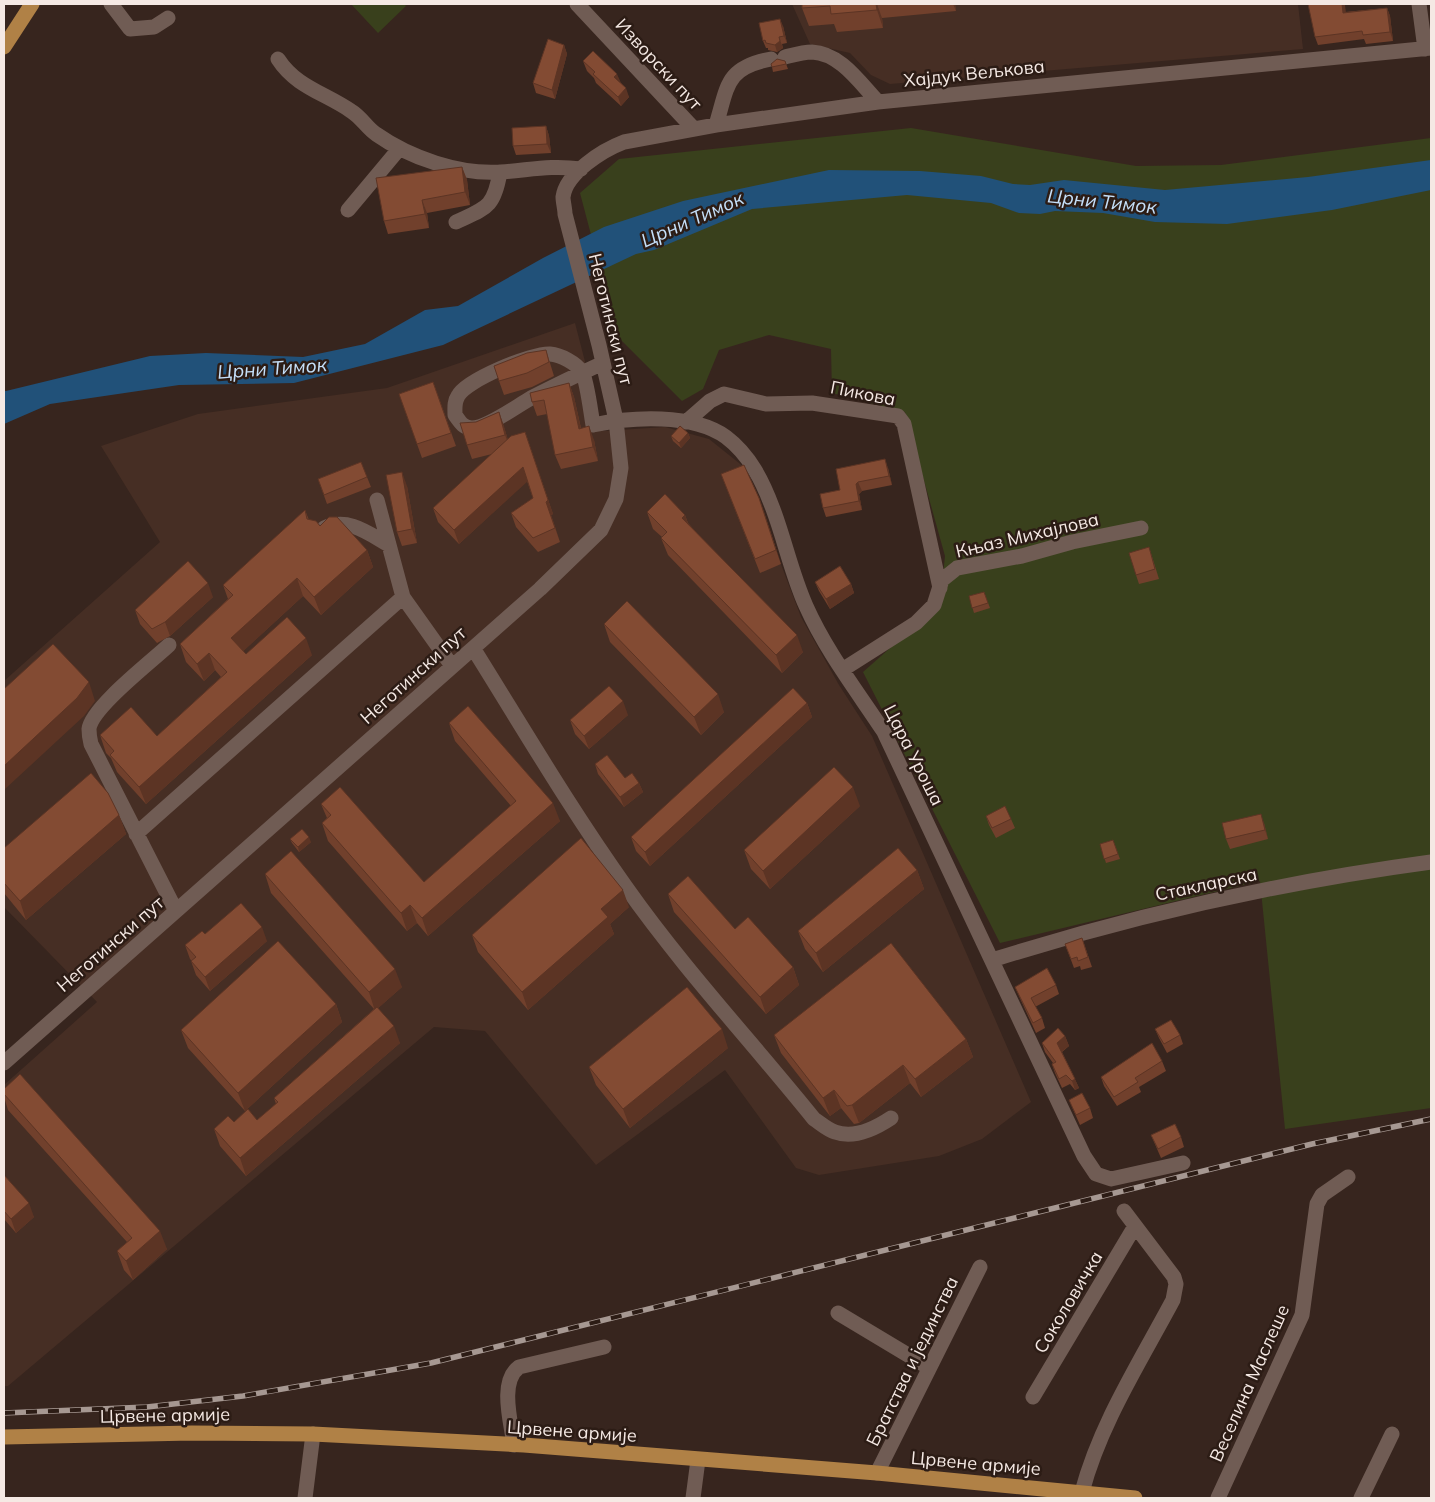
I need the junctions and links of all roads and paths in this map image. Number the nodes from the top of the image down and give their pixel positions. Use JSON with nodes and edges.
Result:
{"nodes":[{"id":1,"x":32,"y":4,"type":"edge"},
{"id":2,"x":112,"y":4,"type":"edge"},
{"id":3,"x":1419,"y":4,"type":"edge"},
{"id":4,"x":582,"y":6,"type":"edge"},
{"id":5,"x":168,"y":18,"type":"dead end"},
{"id":6,"x":4,"y":47,"type":"edge"},
{"id":7,"x":1428,"y":48,"type":"edge"},
{"id":8,"x":278,"y":59,"type":"dead end"},
{"id":9,"x":878,"y":102,"type":"junction"},
{"id":10,"x":716,"y":125,"type":"junction"},
{"id":11,"x":694,"y":129,"type":"junction"},
{"id":12,"x":399,"y":149,"type":"junction"},
{"id":13,"x":580,"y":169,"type":"junction"},
{"id":14,"x":500,"y":172,"type":"junction"},
{"id":15,"x":348,"y":210,"type":"dead end"},
{"id":16,"x":565,"y":214,"type":"joint"},
{"id":17,"x":456,"y":222,"type":"dead end"},
{"id":18,"x":604,"y":363,"type":"junction"},
{"id":19,"x":582,"y":373,"type":"junction"},
{"id":20,"x":616,"y":420,"type":"junction"},
{"id":21,"x":686,"y":422,"type":"junction"},
{"id":22,"x":377,"y":500,"type":"dead end"},
{"id":23,"x":1141,"y":528,"type":"dead end"},
{"id":24,"x":320,"y":530,"type":"edge"},
{"id":25,"x":389,"y":544,"type":"junction"},
{"id":26,"x":940,"y":588,"type":"junction"},
{"id":27,"x":403,"y":596,"type":"junction"},
{"id":28,"x":169,"y":645,"type":"dead end"},
{"id":29,"x":473,"y":648,"type":"junction"},
{"id":30,"x":452,"y":666,"type":"junction"},
{"id":31,"x":842,"y":670,"type":"junction"},
{"id":32,"x":136,"y":834,"type":"junction"},
{"id":33,"x":1431,"y":862,"type":"edge"},
{"id":34,"x":176,"y":911,"type":"junction"},
{"id":35,"x":992,"y":960,"type":"junction"},
{"id":36,"x":4,"y":1063,"type":"edge"},
{"id":37,"x":891,"y":1118,"type":"dead end"},
{"id":38,"x":1183,"y":1163,"type":"dead end"},
{"id":39,"x":1348,"y":1177,"type":"dead end"},
{"id":40,"x":1124,"y":1211,"type":"dead end"},
{"id":41,"x":1135,"y":1226,"type":"junction"},
{"id":42,"x":980,"y":1267,"type":"dead end"},
{"id":43,"x":838,"y":1313,"type":"dead end"},
{"id":44,"x":604,"y":1347,"type":"dead end"},
{"id":45,"x":928,"y":1367,"type":"junction"},
{"id":46,"x":1033,"y":1397,"type":"dead end"},
{"id":47,"x":313,"y":1434,"type":"junction"},
{"id":48,"x":1392,"y":1434,"type":"dead end"},
{"id":49,"x":4,"y":1437,"type":"edge"},
{"id":50,"x":514,"y":1445,"type":"junction"},
{"id":51,"x":698,"y":1460,"type":"junction"},
{"id":52,"x":878,"y":1473,"type":"junction"},
{"id":53,"x":1082,"y":1492,"type":"junction"},
{"id":54,"x":305,"y":1498,"type":"edge"},
{"id":55,"x":693,"y":1498,"type":"edge"},
{"id":56,"x":1135,"y":1498,"type":"edge"},
{"id":57,"x":1218,"y":1498,"type":"edge"},
{"id":58,"x":1361,"y":1498,"type":"edge"}],
"edges":[{"from":1,"to":6,"type":"main road"},
{"from":2,"to":5,"type":"street"},
{"from":3,"to":7,"type":"street"},
{"from":4,"to":11,"type":"street","name":"Изворски пут"},
{"from":7,"to":9,"type":"street","name":"Хајдук Вељкова"},
{"from":8,"to":12,"type":"street"},
{"from":9,"to":10,"type":"street","name":"Хајдук Вељкова"},
{"from":9,"to":10,"type":"street"},
{"from":10,"to":11,"type":"street","name":"Хајдук Вељкова"},
{"from":11,"to":13,"type":"street","name":"Хајдук Вељкова"},
{"from":12,"to":14,"type":"street"},
{"from":12,"to":15,"type":"street"},
{"from":13,"to":14,"type":"street"},
{"from":13,"to":16,"type":"street","name":"Хајдук Вељкова"},
{"from":14,"to":17,"type":"street"},
{"from":16,"to":18,"type":"street","name":"Неготински пут"},
{"from":18,"to":19,"type":"street"},
{"from":18,"to":20,"type":"street","name":"Неготински пут"},
{"from":19,"to":19,"type":"street"},
{"from":19,"to":20,"type":"street","name":"Цара Уроша"},
{"from":20,"to":21,"type":"street","name":"Цара Уроша"},
{"from":20,"to":29,"type":"street","name":"Неготински пут"},
{"from":21,"to":26,"type":"street","name":"Пикова"},
{"from":21,"to":31,"type":"street","name":"Цара Уроша"},
{"from":22,"to":25,"type":"street"},
{"from":23,"to":26,"type":"street","name":"Књаз Михајлова"},
{"from":24,"to":25,"type":"street"},
{"from":25,"to":27,"type":"street"},
{"from":26,"to":31,"type":"street","name":"Књаз Михајлова"},
{"from":27,"to":30,"type":"street"},
{"from":27,"to":32,"type":"street"},
{"from":28,"to":32,"type":"street"},
{"from":29,"to":30,"type":"street","name":"Неготински пут"},
{"from":29,"to":37,"type":"street"},
{"from":30,"to":34,"type":"street","name":"Неготински пут"},
{"from":31,"to":35,"type":"street","name":"Цара Уроша"},
{"from":32,"to":34,"type":"street"},
{"from":33,"to":35,"type":"street","name":"Стакларска"},
{"from":34,"to":36,"type":"street","name":"Неготински пут"},
{"from":35,"to":38,"type":"street","name":"Цара Уроша"},
{"from":39,"to":57,"type":"street","name":"Веселина Маслеше"},
{"from":40,"to":41,"type":"street"},
{"from":41,"to":46,"type":"street","name":"Соколовичка"},
{"from":41,"to":53,"type":"street"},
{"from":42,"to":45,"type":"street","name":"Братства и јединства"},
{"from":43,"to":45,"type":"street"},
{"from":44,"to":50,"type":"street"},
{"from":45,"to":52,"type":"street","name":"Братства и јединства"},
{"from":47,"to":49,"type":"main road","name":"Црвене армије"},
{"from":47,"to":50,"type":"main road","name":"Црвене армије"},
{"from":47,"to":54,"type":"street"},
{"from":48,"to":58,"type":"street"},
{"from":50,"to":51,"type":"main road","name":"Црвене армије"},
{"from":51,"to":52,"type":"main road","name":"Црвене армије"},
{"from":51,"to":55,"type":"street"},
{"from":52,"to":53,"type":"main road","name":"Црвене армије"},
{"from":53,"to":56,"type":"main road","name":"Црвене армије"}]}
